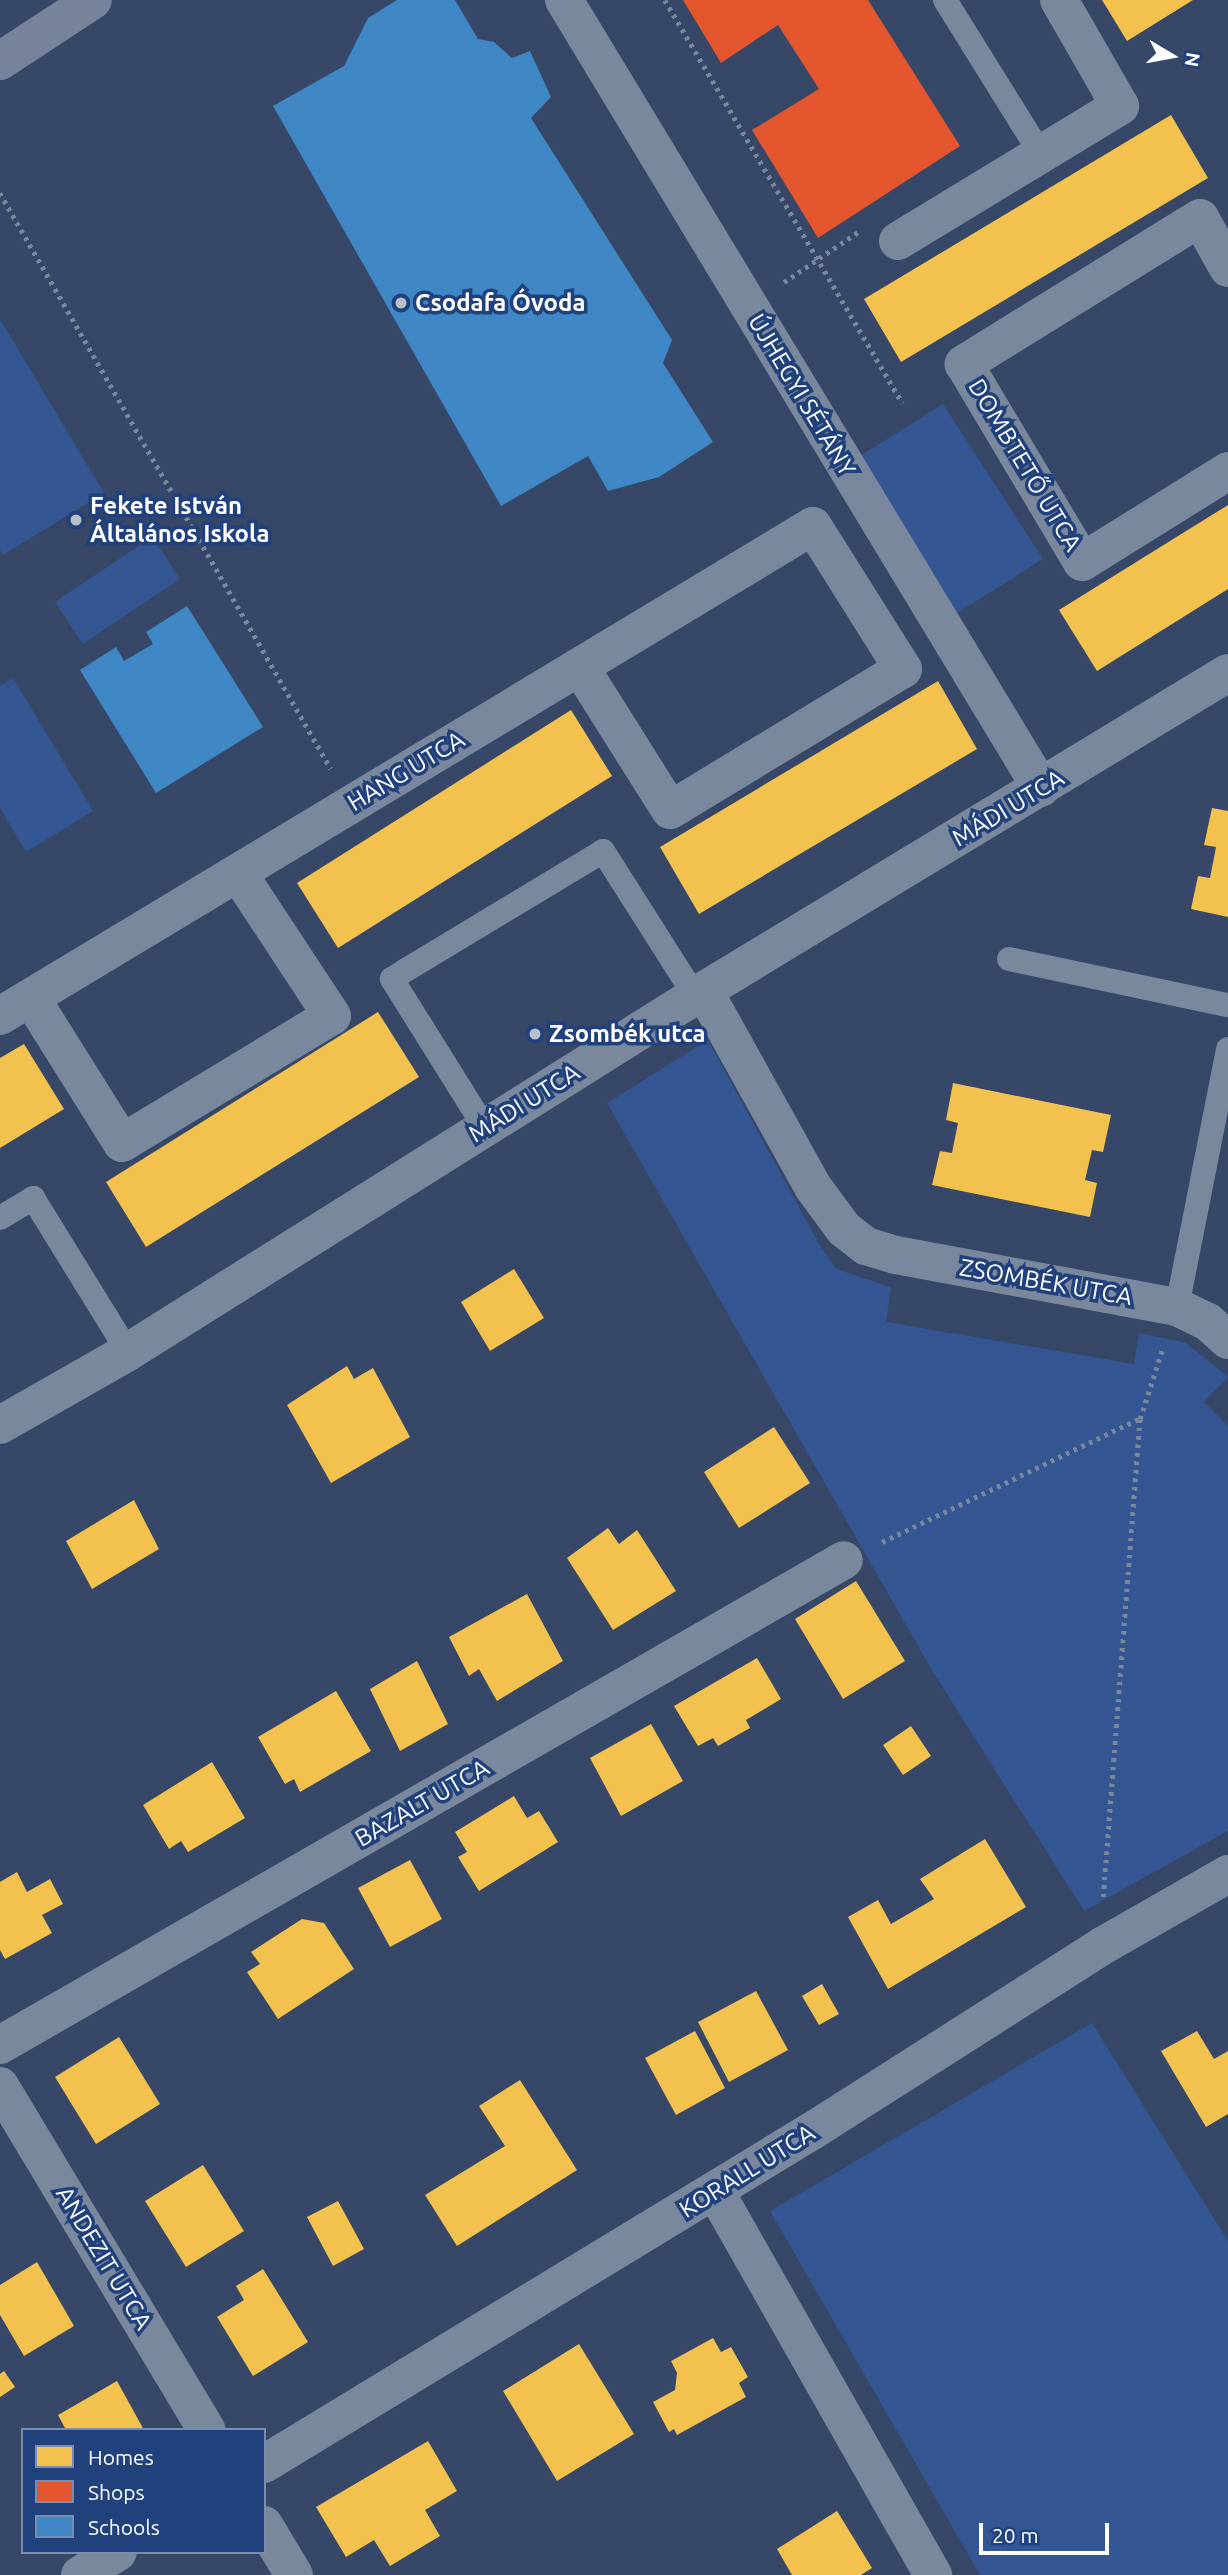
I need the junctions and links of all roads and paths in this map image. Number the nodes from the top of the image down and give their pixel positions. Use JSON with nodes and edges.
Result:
{"nodes":[{"id":1,"x":564,"y":0,"type":"edge"},
{"id":2,"x":665,"y":0,"type":"edge"},
{"id":3,"x":946,"y":0,"type":"edge"},
{"id":4,"x":1059,"y":0,"type":"edge"},
{"id":5,"x":77,"y":4,"type":"edge"},
{"id":6,"x":0,"y":61,"type":"edge"},
{"id":7,"x":1041,"y":154,"type":"junction"},
{"id":8,"x":0,"y":193,"type":"edge"},
{"id":9,"x":862,"y":229,"type":"dead end"},
{"id":10,"x":898,"y":241,"type":"dead end"},
{"id":11,"x":817,"y":259,"type":"junction"},
{"id":12,"x":1228,"y":268,"type":"edge"},
{"id":13,"x":748,"y":306,"type":"junction"},
{"id":14,"x":902,"y":403,"type":"dead end"},
{"id":15,"x":1228,"y":471,"type":"edge"},
{"id":16,"x":580,"y":667,"type":"junction"},
{"id":17,"x":1228,"y":673,"type":"edge"},
{"id":18,"x":1041,"y":788,"type":"junction"},
{"id":19,"x":351,"y":804,"type":"junction"},
{"id":20,"x":238,"y":873,"type":"junction"},
{"id":21,"x":1009,"y":959,"type":"dead end"},
{"id":22,"x":699,"y":993,"type":"junction"},
{"id":23,"x":1228,"y":1005,"type":"edge"},
{"id":24,"x":15,"y":1007,"type":"edge"},
{"id":25,"x":1228,"y":1049,"type":"edge"},
{"id":26,"x":485,"y":1128,"type":"junction"},
{"id":27,"x":0,"y":1217,"type":"edge"},
{"id":28,"x":1177,"y":1307,"type":"junction"},
{"id":29,"x":1228,"y":1340,"type":"edge"},
{"id":30,"x":128,"y":1352,"type":"junction"},
{"id":31,"x":1140,"y":1419,"type":"junction"},
{"id":32,"x":0,"y":1425,"type":"edge"},
{"id":33,"x":844,"y":1560,"type":"joint"},
{"id":34,"x":1228,"y":1874,"type":"edge"},
{"id":35,"x":1104,"y":1945,"type":"junction"},
{"id":36,"x":0,"y":2045,"type":"edge"},
{"id":37,"x":0,"y":2086,"type":"edge"},
{"id":38,"x":715,"y":2192,"type":"junction"},
{"id":39,"x":207,"y":2428,"type":"edge"},
{"id":40,"x":266,"y":2463,"type":"edge"},
{"id":41,"x":266,"y":2528,"type":"edge"},
{"id":42,"x":115,"y":2554,"type":"edge"},
{"id":43,"x":80,"y":2575,"type":"edge"},
{"id":44,"x":294,"y":2575,"type":"edge"},
{"id":45,"x":933,"y":2575,"type":"edge"}],
"edges":[{"from":1,"to":13,"type":"street","name":"ÚJHEGYI SÉTÁNY"},
{"from":2,"to":11,"type":"path"},
{"from":3,"to":7,"type":"lane"},
{"from":4,"to":7,"type":"street"},
{"from":5,"to":6,"type":"street"},
{"from":7,"to":10,"type":"street"},
{"from":8,"to":19,"type":"path"},
{"from":9,"to":11,"type":"path"},
{"from":11,"to":13,"type":"path"},
{"from":11,"to":14,"type":"path"},
{"from":12,"to":15,"type":"street","name":"DOMBTETŐ UTCA"},
{"from":13,"to":18,"type":"street","name":"ÚJHEGYI SÉTÁNY"},
{"from":16,"to":16,"type":"street","name":"HANG UTCA"},
{"from":16,"to":19,"type":"street","name":"HANG UTCA"},
{"from":17,"to":18,"type":"street","name":"MÁDI UTCA"},
{"from":18,"to":22,"type":"street","name":"MÁDI UTCA"},
{"from":19,"to":20,"type":"street","name":"HANG UTCA"},
{"from":20,"to":24,"type":"street","name":"HANG UTCA"},
{"from":20,"to":24,"type":"street"},
{"from":21,"to":23,"type":"lane"},
{"from":22,"to":26,"type":"street","name":"MÁDI UTCA"},
{"from":22,"to":26,"type":"lane"},
{"from":22,"to":28,"type":"street","name":"ZSOMBÉK UTCA"},
{"from":25,"to":28,"type":"lane"},
{"from":26,"to":30,"type":"street","name":"MÁDI UTCA"},
{"from":27,"to":30,"type":"lane"},
{"from":28,"to":29,"type":"street","name":"ZSOMBÉK UTCA"},
{"from":28,"to":31,"type":"path"},
{"from":30,"to":32,"type":"street","name":"MÁDI UTCA"},
{"from":31,"to":33,"type":"path"},
{"from":31,"to":35,"type":"path"},
{"from":33,"to":36,"type":"street","name":"BAZALT UTCA"},
{"from":34,"to":35,"type":"street","name":"KORALL UTCA"},
{"from":35,"to":38,"type":"street","name":"KORALL UTCA"},
{"from":37,"to":39,"type":"street","name":"ANDEZIT UTCA"},
{"from":38,"to":40,"type":"street","name":"KORALL UTCA"},
{"from":38,"to":45,"type":"street"},
{"from":41,"to":44,"type":"street"},
{"from":42,"to":43,"type":"street"}]}
